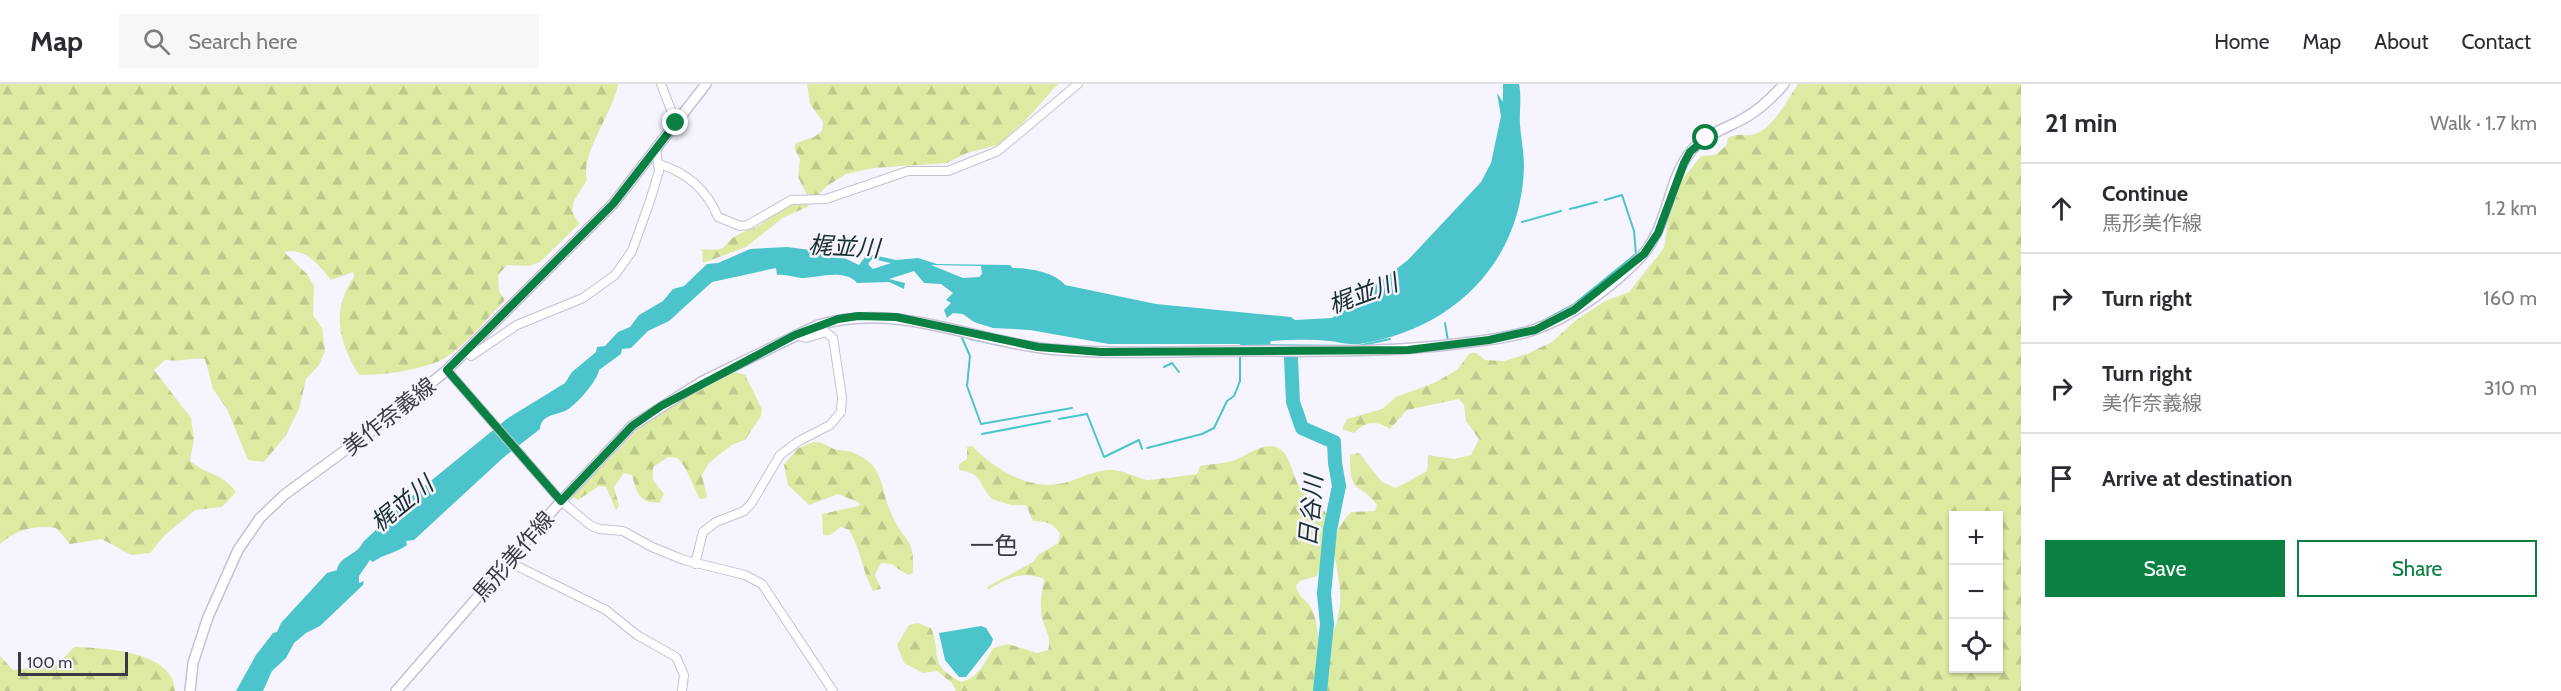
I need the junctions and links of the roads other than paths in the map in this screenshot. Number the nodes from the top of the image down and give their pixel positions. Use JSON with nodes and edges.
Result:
{"nodes":[{"id":1,"x":662,"y":84,"type":"edge"},
{"id":2,"x":706,"y":84,"type":"edge"},
{"id":3,"x":1078,"y":84,"type":"edge"},
{"id":4,"x":1784,"y":84,"type":"edge"},
{"id":5,"x":676,"y":123,"type":"junction"},
{"id":6,"x":656,"y":149,"type":"junction"},
{"id":7,"x":659,"y":164,"type":"junction"},
{"id":8,"x":795,"y":335,"type":"junction"},
{"id":9,"x":466,"y":351,"type":"junction"},
{"id":10,"x":447,"y":370,"type":"junction"},
{"id":11,"x":561,"y":501,"type":"junction"},
{"id":12,"x":509,"y":562,"type":"junction"},
{"id":13,"x":695,"y":564,"type":"junction"},
{"id":14,"x":190,"y":691,"type":"edge"},
{"id":15,"x":396,"y":691,"type":"edge"},
{"id":16,"x":682,"y":691,"type":"edge"},
{"id":17,"x":833,"y":691,"type":"edge"}],
"edges":[{"from":1,"to":5,"type":"street"},
{"from":2,"to":5,"type":"main road","name":"美作奈義線"},
{"from":3,"to":7,"type":"street"},
{"from":4,"to":8,"type":"main road","name":"馬形美作線"},
{"from":5,"to":6,"type":"main road","name":"美作奈義線"},
{"from":6,"to":7,"type":"street"},
{"from":6,"to":9,"type":"main road","name":"美作奈義線"},
{"from":7,"to":9,"type":"street"},
{"from":8,"to":11,"type":"main road","name":"馬形美作線"},
{"from":8,"to":13,"type":"street"},
{"from":9,"to":10,"type":"main road","name":"美作奈義線"},
{"from":10,"to":11,"type":"street"},
{"from":10,"to":14,"type":"main road","name":"美作奈義線"},
{"from":11,"to":12,"type":"main road","name":"馬形美作線"},
{"from":11,"to":13,"type":"street"},
{"from":12,"to":15,"type":"main road","name":"馬形美作線"},
{"from":12,"to":16,"type":"street"},
{"from":13,"to":17,"type":"street"}]}
